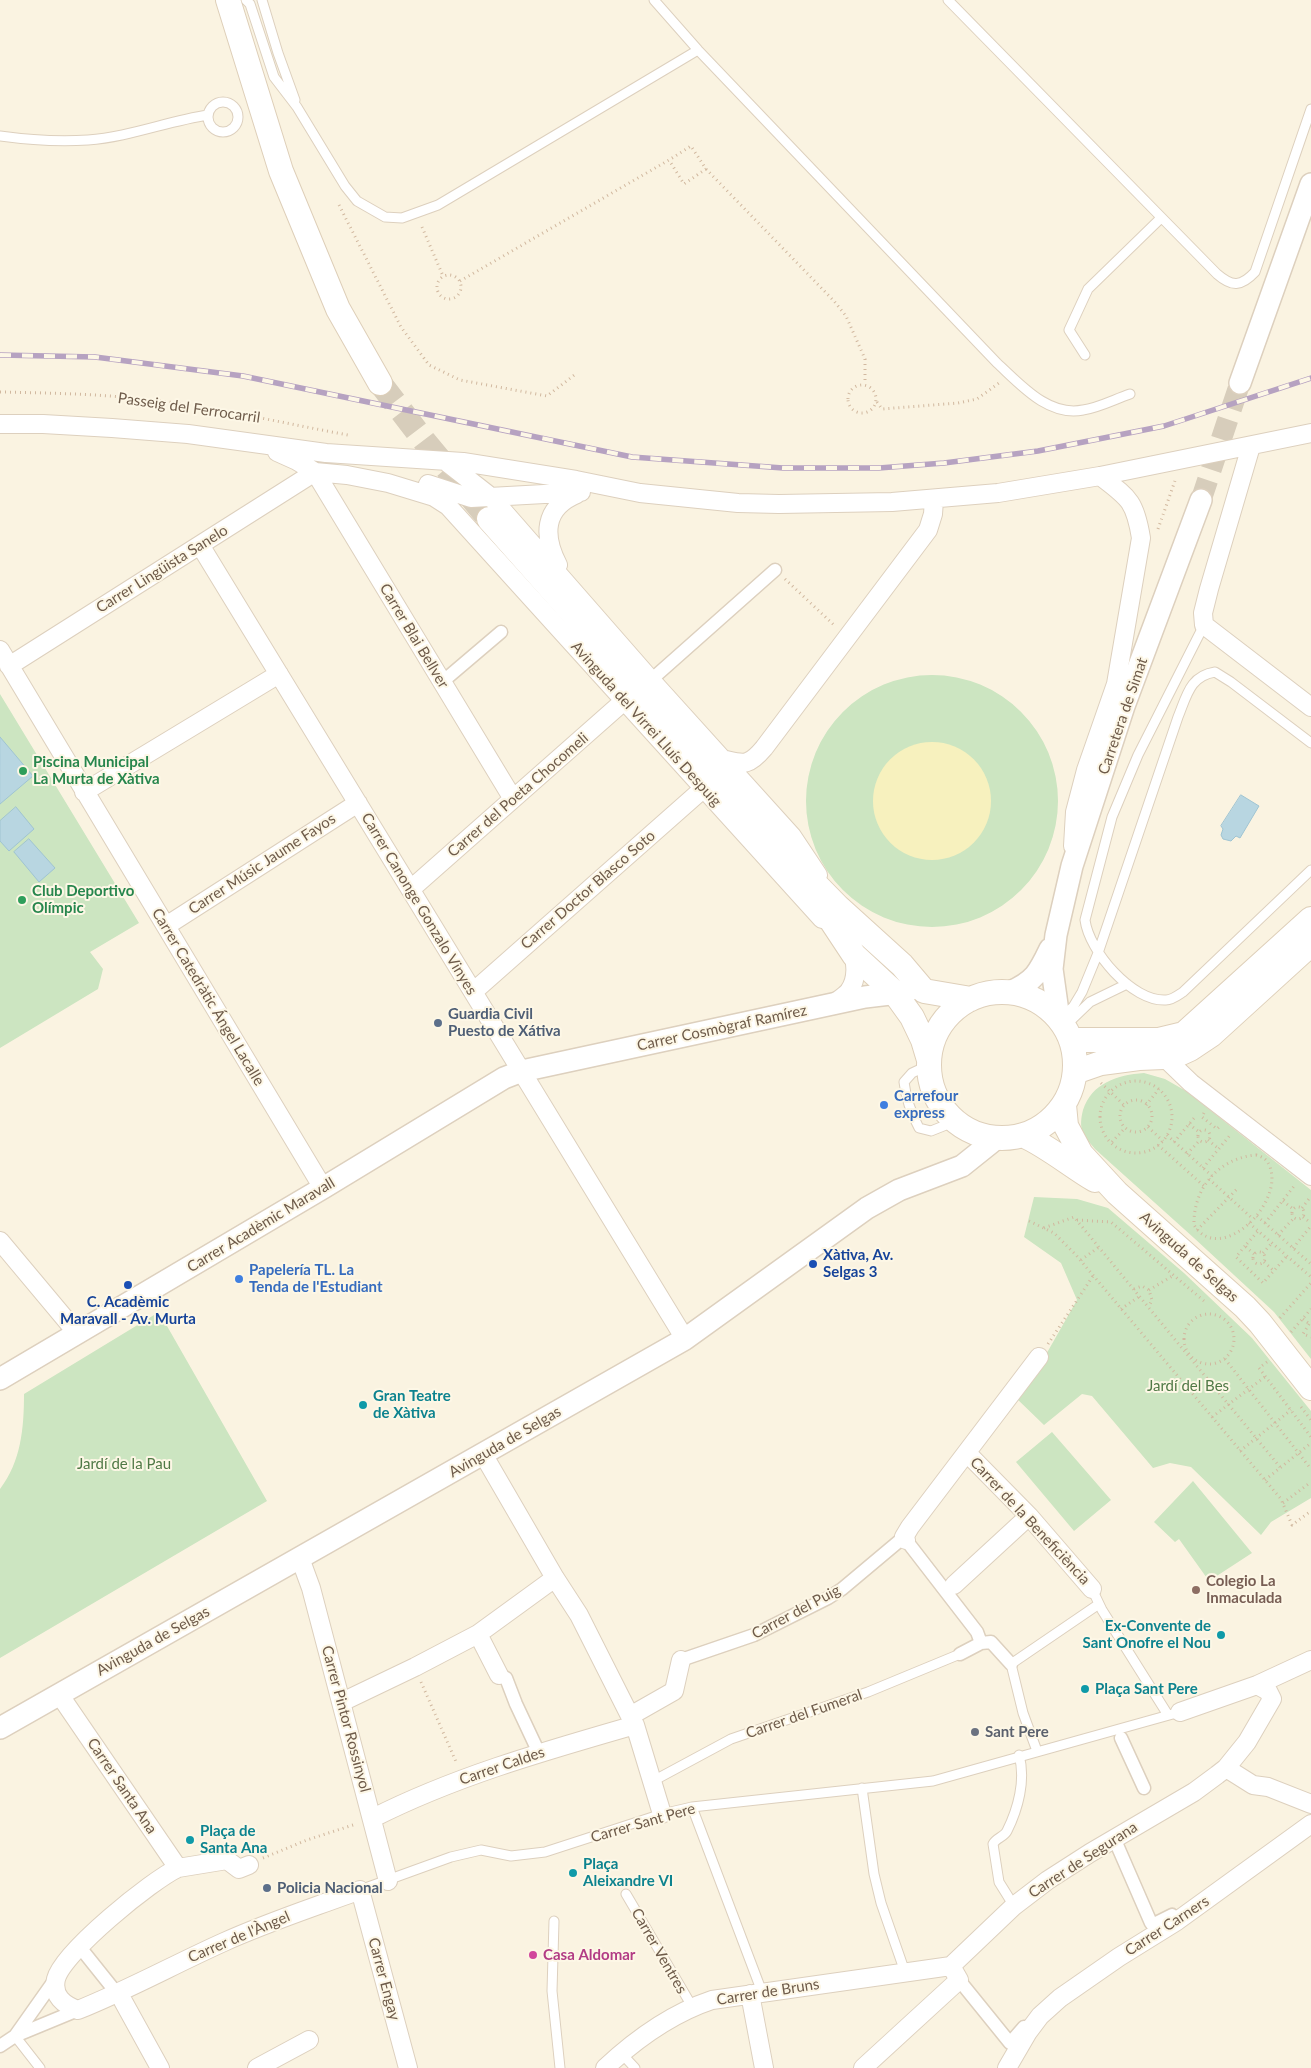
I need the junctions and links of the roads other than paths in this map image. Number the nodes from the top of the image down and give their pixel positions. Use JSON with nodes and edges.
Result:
{"nodes":[{"id":1,"x":228,"y":0,"type":"edge"},
{"id":2,"x":246,"y":0,"type":"edge"},
{"id":3,"x":262,"y":0,"type":"edge"},
{"id":4,"x":654,"y":0,"type":"edge"},
{"id":5,"x":948,"y":0,"type":"edge"},
{"id":6,"x":698,"y":50,"type":"junction"},
{"id":7,"x":297,"y":107,"type":"junction"},
{"id":8,"x":1311,"y":109,"type":"edge"},
{"id":9,"x":208,"y":115,"type":"dead end"},
{"id":10,"x":0,"y":136,"type":"edge"},
{"id":11,"x":1311,"y":184,"type":"edge"},
{"id":12,"x":1160,"y":218,"type":"junction"},
{"id":13,"x":1085,"y":355,"type":"dead end"},
{"id":14,"x":380,"y":383,"type":"tunnel mouth"},
{"id":15,"x":1240,"y":383,"type":"tunnel mouth"},
{"id":16,"x":1130,"y":394,"type":"dead end"},
{"id":17,"x":0,"y":424,"type":"edge"},
{"id":18,"x":1311,"y":433,"type":"edge"},
{"id":19,"x":258,"y":444,"type":"junction"},
{"id":20,"x":1251,"y":446,"type":"junction"},
{"id":21,"x":445,"y":460,"type":"junction"},
{"id":22,"x":315,"y":472,"type":"junction"},
{"id":23,"x":1100,"y":476,"type":"junction"},
{"id":24,"x":388,"y":483,"type":"junction"},
{"id":25,"x":581,"y":492,"type":"junction"},
{"id":26,"x":640,"y":493,"type":"junction"},
{"id":27,"x":434,"y":497,"type":"joint"},
{"id":28,"x":934,"y":500,"type":"junction"},
{"id":29,"x":1201,"y":500,"type":"tunnel mouth"},
{"id":30,"x":490,"y":508,"type":"junction"},
{"id":31,"x":200,"y":545,"type":"junction"},
{"id":32,"x":775,"y":570,"type":"road end"},
{"id":33,"x":568,"y":584,"type":"junction"},
{"id":34,"x":1204,"y":625,"type":"junction"},
{"id":35,"x":501,"y":632,"type":"dead end"},
{"id":36,"x":0,"y":650,"type":"edge"},
{"id":37,"x":9,"y":666,"type":"junction"},
{"id":38,"x":279,"y":674,"type":"junction"},
{"id":39,"x":651,"y":680,"type":"junction"},
{"id":40,"x":441,"y":682,"type":"junction"},
{"id":41,"x":624,"y":701,"type":"junction"},
{"id":42,"x":1311,"y":706,"type":"edge"},
{"id":43,"x":1311,"y":743,"type":"edge"},
{"id":44,"x":722,"y":759,"type":"junction"},
{"id":45,"x":704,"y":788,"type":"junction"},
{"id":46,"x":84,"y":792,"type":"junction"},
{"id":47,"x":513,"y":800,"type":"junction"},
{"id":48,"x":358,"y":803,"type":"junction"},
{"id":49,"x":788,"y":856,"type":"junction"},
{"id":50,"x":1072,"y":866,"type":"junction"},
{"id":51,"x":1311,"y":870,"type":"edge"},
{"id":52,"x":410,"y":889,"type":"junction"},
{"id":53,"x":838,"y":907,"type":"junction"},
{"id":54,"x":1311,"y":918,"type":"edge"},
{"id":55,"x":166,"y":926,"type":"junction"},
{"id":56,"x":1056,"y":935,"type":"junction"},
{"id":57,"x":1311,"y":944,"type":"edge"},
{"id":58,"x":1098,"y":953,"type":"junction"},
{"id":59,"x":854,"y":955,"type":"junction"},
{"id":60,"x":1128,"y":984,"type":"junction"},
{"id":61,"x":473,"y":992,"type":"junction"},
{"id":62,"x":894,"y":992,"type":"junction"},
{"id":63,"x":924,"y":992,"type":"junction"},
{"id":64,"x":1010,"y":992,"type":"junction"},
{"id":65,"x":971,"y":999,"type":"junction"},
{"id":66,"x":833,"y":1004,"type":"junction"},
{"id":67,"x":1065,"y":1028,"type":"junction"},
{"id":68,"x":1164,"y":1057,"type":"junction"},
{"id":69,"x":929,"y":1063,"type":"junction"},
{"id":70,"x":522,"y":1071,"type":"junction"},
{"id":71,"x":1075,"y":1072,"type":"junction"},
{"id":72,"x":1064,"y":1105,"type":"junction"},
{"id":73,"x":956,"y":1121,"type":"junction"},
{"id":74,"x":1023,"y":1135,"type":"junction"},
{"id":75,"x":997,"y":1138,"type":"junction"},
{"id":76,"x":1304,"y":1179,"type":"edge"},
{"id":77,"x":323,"y":1188,"type":"junction"},
{"id":78,"x":1117,"y":1194,"type":"junction"},
{"id":79,"x":0,"y":1241,"type":"edge"},
{"id":80,"x":77,"y":1333,"type":"junction"},
{"id":81,"x":685,"y":1339,"type":"junction"},
{"id":82,"x":1039,"y":1357,"type":"road end"},
{"id":83,"x":0,"y":1379,"type":"edge"},
{"id":84,"x":1311,"y":1388,"type":"edge"},
{"id":85,"x":967,"y":1452,"type":"junction"},
{"id":86,"x":484,"y":1454,"type":"junction"},
{"id":87,"x":1028,"y":1516,"type":"junction"},
{"id":88,"x":905,"y":1538,"type":"junction"},
{"id":89,"x":300,"y":1558,"type":"junction"},
{"id":90,"x":555,"y":1578,"type":"junction"},
{"id":91,"x":954,"y":1585,"type":"dead end"},
{"id":92,"x":1096,"y":1596,"type":"junction"},
{"id":93,"x":478,"y":1634,"type":"junction"},
{"id":94,"x":981,"y":1643,"type":"junction"},
{"id":95,"x":960,"y":1654,"type":"joint"},
{"id":96,"x":681,"y":1660,"type":"joint"},
{"id":97,"x":1306,"y":1663,"type":"edge"},
{"id":98,"x":1011,"y":1664,"type":"junction"},
{"id":99,"x":499,"y":1675,"type":"joint"},
{"id":100,"x":1257,"y":1685,"type":"junction"},
{"id":101,"x":60,"y":1694,"type":"junction"},
{"id":102,"x":1272,"y":1699,"type":"junction"},
{"id":103,"x":342,"y":1702,"type":"junction"},
{"id":104,"x":1174,"y":1713,"type":"junction"},
{"id":105,"x":632,"y":1720,"type":"junction"},
{"id":106,"x":0,"y":1728,"type":"edge"},
{"id":107,"x":1121,"y":1738,"type":"dead end"},
{"id":108,"x":1037,"y":1751,"type":"junction"},
{"id":109,"x":538,"y":1753,"type":"junction"},
{"id":110,"x":1020,"y":1755,"type":"junction"},
{"id":111,"x":1226,"y":1768,"type":"junction"},
{"id":112,"x":653,"y":1781,"type":"junction"},
{"id":113,"x":862,"y":1788,"type":"junction"},
{"id":114,"x":1144,"y":1788,"type":"dead end"},
{"id":115,"x":1311,"y":1804,"type":"edge"},
{"id":116,"x":692,"y":1807,"type":"junction"},
{"id":117,"x":662,"y":1814,"type":"junction"},
{"id":118,"x":373,"y":1818,"type":"junction"},
{"id":119,"x":1311,"y":1824,"type":"edge"},
{"id":120,"x":1114,"y":1838,"type":"junction"},
{"id":121,"x":249,"y":1865,"type":"road end"},
{"id":122,"x":173,"y":1871,"type":"junction"},
{"id":123,"x":388,"y":1881,"type":"junction"},
{"id":124,"x":360,"y":1890,"type":"junction"},
{"id":125,"x":626,"y":1894,"type":"dead end"},
{"id":126,"x":1014,"y":1906,"type":"junction"},
{"id":127,"x":554,"y":1921,"type":"dead end"},
{"id":128,"x":1177,"y":1921,"type":"junction"},
{"id":129,"x":79,"y":1946,"type":"junction"},
{"id":130,"x":905,"y":1972,"type":"junction"},
{"id":131,"x":955,"y":1973,"type":"junction"},
{"id":132,"x":56,"y":1978,"type":"junction"},
{"id":133,"x":756,"y":1993,"type":"junction"},
{"id":134,"x":122,"y":1997,"type":"junction"},
{"id":135,"x":692,"y":2008,"type":"junction"},
{"id":136,"x":78,"y":2010,"type":"junction"},
{"id":137,"x":1028,"y":2032,"type":"junction"},
{"id":138,"x":15,"y":2036,"type":"junction"},
{"id":139,"x":309,"y":2040,"type":"dead end"},
{"id":140,"x":0,"y":2046,"type":"edge"},
{"id":141,"x":621,"y":2053,"type":"junction"},
{"id":142,"x":1011,"y":2061,"type":"edge"},
{"id":143,"x":40,"y":2068,"type":"edge"},
{"id":144,"x":160,"y":2068,"type":"edge"},
{"id":145,"x":257,"y":2068,"type":"edge"},
{"id":146,"x":408,"y":2068,"type":"edge"},
{"id":147,"x":560,"y":2068,"type":"edge"},
{"id":148,"x":605,"y":2068,"type":"edge"},
{"id":149,"x":635,"y":2068,"type":"edge"},
{"id":150,"x":764,"y":2068,"type":"edge"},
{"id":151,"x":864,"y":2068,"type":"edge"}],
"edges":[{"from":1,"to":14,"type":"main road"},
{"from":2,"to":7,"type":"lane"},
{"from":3,"to":7,"type":"lane"},
{"from":4,"to":6,"type":"lane"},
{"from":5,"to":12,"type":"lane"},
{"from":6,"to":7,"type":"lane"},
{"from":6,"to":16,"type":"lane"},
{"from":8,"to":12,"type":"lane"},
{"from":9,"to":10,"type":"lane"},
{"from":11,"to":15,"type":"street"},
{"from":12,"to":13,"type":"lane"},
{"from":17,"to":19,"type":"street","name":"Passeig del Ferrocarril"},
{"from":18,"to":20,"type":"street"},
{"from":19,"to":21,"type":"street","name":"Passeig del Ferrocarril"},
{"from":19,"to":22,"type":"street","name":"Passeig del Ferrocarril"},
{"from":20,"to":23,"type":"street"},
{"from":20,"to":34,"type":"street"},
{"from":21,"to":26,"type":"street","name":"Passeig del Ferrocarril"},
{"from":21,"to":30,"type":"street","name":"Avinguda del Virrei Lluís Despuig"},
{"from":22,"to":24,"type":"street","name":"Passeig del Ferrocarril"},
{"from":22,"to":31,"type":"street","name":"Carrer Lingüista Sanelo"},
{"from":22,"to":40,"type":"street","name":"Carrer Blai Bellver"},
{"from":23,"to":28,"type":"street"},
{"from":23,"to":50,"type":"street"},
{"from":24,"to":27,"type":"street","name":"Passeig del Ferrocarril"},
{"from":24,"to":30,"type":"street"},
{"from":25,"to":26,"type":"street"},
{"from":25,"to":30,"type":"street"},
{"from":25,"to":33,"type":"street"},
{"from":26,"to":28,"type":"street"},
{"from":27,"to":41,"type":"street","name":"Avinguda del Virrei Lluís Despuig"},
{"from":28,"to":44,"type":"street"},
{"from":29,"to":50,"type":"street","name":"Carretera de Simat"},
{"from":30,"to":33,"type":"street","name":"Avinguda del Virrei Lluís Despuig"},
{"from":30,"to":49,"type":"main road","name":"Avinguda del Virrei Lluís Despuig"},
{"from":31,"to":37,"type":"street","name":"Carrer Lingüista Sanelo"},
{"from":31,"to":38,"type":"street","name":"Carrer Canonge Gonzalo Vinyes"},
{"from":32,"to":39,"type":"street"},
{"from":33,"to":39,"type":"street","name":"Avinguda del Virrei Lluís Despuig"},
{"from":34,"to":42,"type":"street"},
{"from":34,"to":58,"type":"lane"},
{"from":35,"to":40,"type":"street"},
{"from":36,"to":37,"type":"street","name":"Carrer Catedràtic Ángel Lacalle"},
{"from":37,"to":46,"type":"street","name":"Carrer Catedràtic Ángel Lacalle"},
{"from":38,"to":46,"type":"street"},
{"from":38,"to":48,"type":"street","name":"Carrer Canonge Gonzalo Vinyes"},
{"from":39,"to":44,"type":"street","name":"Avinguda del Virrei Lluís Despuig"},
{"from":40,"to":47,"type":"street","name":"Carrer Blai Bellver"},
{"from":41,"to":45,"type":"street","name":"Avinguda del Virrei Lluís Despuig"},
{"from":41,"to":47,"type":"street","name":"Carrer del Poeta Chocomeli"},
{"from":43,"to":58,"type":"lane"},
{"from":44,"to":53,"type":"street","name":"Avinguda del Virrei Lluís Despuig"},
{"from":45,"to":59,"type":"street","name":"Avinguda del Virrei Lluís Despuig"},
{"from":45,"to":61,"type":"street","name":"Carrer Doctor Blasco Soto"},
{"from":46,"to":55,"type":"street","name":"Carrer Catedràtic Ángel Lacalle"},
{"from":47,"to":52,"type":"street","name":"Carrer del Poeta Chocomeli"},
{"from":48,"to":52,"type":"street","name":"Carrer Canonge Gonzalo Vinyes"},
{"from":48,"to":55,"type":"street","name":"Carrer Músic Jaume Fayos"},
{"from":49,"to":53,"type":"main road","name":"Avinguda del Virrei Lluís Despuig"},
{"from":49,"to":59,"type":"main road","name":"Avinguda del Virrei Lluís Despuig"},
{"from":50,"to":56,"type":"street","name":"Carretera de Simat"},
{"from":51,"to":60,"type":"lane"},
{"from":52,"to":61,"type":"street","name":"Carrer Canonge Gonzalo Vinyes"},
{"from":53,"to":63,"type":"main road","name":"Avinguda del Virrei Lluís Despuig"},
{"from":54,"to":67,"type":"main road"},
{"from":55,"to":77,"type":"street","name":"Carrer Catedràtic Ángel Lacalle"},
{"from":56,"to":64,"type":"street","name":"Carretera de Simat"},
{"from":56,"to":67,"type":"street","name":"Carretera de Simat"},
{"from":57,"to":68,"type":"main road"},
{"from":58,"to":60,"type":"lane"},
{"from":58,"to":67,"type":"lane"},
{"from":59,"to":62,"type":"main road","name":"Avinguda del Virrei Lluís Despuig"},
{"from":59,"to":66,"type":"street"},
{"from":60,"to":67,"type":"lane"},
{"from":61,"to":70,"type":"street","name":"Carrer Canonge Gonzalo Vinyes"},
{"from":62,"to":63,"type":"street","name":"Carrer Cosmògraf Ramírez"},
{"from":62,"to":66,"type":"street","name":"Carrer Cosmògraf Ramírez"},
{"from":62,"to":69,"type":"main road","name":"Avinguda del Virrei Lluís Despuig"},
{"from":63,"to":65,"type":"main road"},
{"from":64,"to":65,"type":"main road"},
{"from":64,"to":67,"type":"main road"},
{"from":65,"to":69,"type":"main road"},
{"from":66,"to":70,"type":"street","name":"Carrer Cosmògraf Ramírez"},
{"from":67,"to":71,"type":"main road"},
{"from":68,"to":71,"type":"main road"},
{"from":68,"to":76,"type":"street"},
{"from":69,"to":73,"type":"main road"},
{"from":69,"to":73,"type":"lane"},
{"from":70,"to":77,"type":"street","name":"Carrer Acadèmic Maravall"},
{"from":70,"to":81,"type":"street","name":"Carrer Canonge Gonzalo Vinyes"},
{"from":71,"to":72,"type":"main road"},
{"from":72,"to":74,"type":"main road"},
{"from":72,"to":78,"type":"main road","name":"Avinguda de Selgas"},
{"from":73,"to":75,"type":"main road"},
{"from":74,"to":75,"type":"main road"},
{"from":74,"to":78,"type":"main road","name":"Avinguda de Selgas"},
{"from":75,"to":81,"type":"street","name":"Avinguda de Selgas"},
{"from":77,"to":80,"type":"street","name":"Carrer Acadèmic Maravall"},
{"from":78,"to":84,"type":"main road","name":"Avinguda de Selgas"},
{"from":79,"to":80,"type":"street"},
{"from":80,"to":83,"type":"street","name":"Carrer Acadèmic Maravall"},
{"from":81,"to":86,"type":"street","name":"Avinguda de Selgas"},
{"from":82,"to":85,"type":"street","name":"Carrer del Puig"},
{"from":85,"to":87,"type":"street","name":"Carrer de la Beneficiència"},
{"from":85,"to":88,"type":"street","name":"Carrer del Puig"},
{"from":86,"to":89,"type":"street","name":"Avinguda de Selgas"},
{"from":86,"to":90,"type":"street"},
{"from":87,"to":91,"type":"street"},
{"from":87,"to":92,"type":"street","name":"Carrer de la Beneficiència"},
{"from":88,"to":94,"type":"street"},
{"from":88,"to":96,"type":"street","name":"Carrer del Puig"},
{"from":89,"to":101,"type":"street","name":"Avinguda de Selgas"},
{"from":89,"to":103,"type":"street","name":"Carrer Pintor Rossinyol"},
{"from":90,"to":93,"type":"street"},
{"from":90,"to":105,"type":"street"},
{"from":92,"to":98,"type":"lane"},
{"from":92,"to":104,"type":"lane"},
{"from":93,"to":99,"type":"street"},
{"from":93,"to":103,"type":"street"},
{"from":94,"to":95,"type":"street"},
{"from":94,"to":98,"type":"street"},
{"from":95,"to":112,"type":"lane","name":"Carrer del Fumeral"},
{"from":96,"to":105,"type":"street","name":"Carrer del Puig"},
{"from":97,"to":100,"type":"street"},
{"from":97,"to":102,"type":"street","name":"Carrer de Segurana"},
{"from":98,"to":108,"type":"lane"},
{"from":99,"to":109,"type":"street"},
{"from":100,"to":102,"type":"street"},
{"from":100,"to":104,"type":"street"},
{"from":101,"to":106,"type":"street","name":"Avinguda de Selgas"},
{"from":101,"to":122,"type":"street","name":"Carrer Santa Ana"},
{"from":102,"to":111,"type":"street","name":"Carrer de Segurana"},
{"from":103,"to":118,"type":"street","name":"Carrer Pintor Rossinyol"},
{"from":104,"to":108,"type":"lane"},
{"from":105,"to":109,"type":"street","name":"Carrer Caldes"},
{"from":105,"to":112,"type":"street"},
{"from":107,"to":114,"type":"street"},
{"from":108,"to":110,"type":"lane"},
{"from":109,"to":118,"type":"street","name":"Carrer Caldes"},
{"from":110,"to":113,"type":"lane","name":"Carrer Sant Pere"},
{"from":110,"to":126,"type":"lane"},
{"from":111,"to":115,"type":"street"},
{"from":111,"to":120,"type":"street","name":"Carrer de Segurana"},
{"from":112,"to":117,"type":"street"},
{"from":113,"to":116,"type":"lane","name":"Carrer Sant Pere"},
{"from":113,"to":130,"type":"lane"},
{"from":116,"to":117,"type":"lane","name":"Carrer Sant Pere"},
{"from":116,"to":133,"type":"lane"},
{"from":117,"to":123,"type":"lane","name":"Carrer Sant Pere"},
{"from":118,"to":123,"type":"street","name":"Carrer Pintor Rossinyol"},
{"from":119,"to":128,"type":"street","name":"Carrer Carners"},
{"from":120,"to":126,"type":"street","name":"Carrer de Segurana"},
{"from":120,"to":128,"type":"street"},
{"from":121,"to":122,"type":"street"},
{"from":122,"to":129,"type":"street"},
{"from":123,"to":124,"type":"lane","name":"Carrer Sant Pere"},
{"from":124,"to":134,"type":"street","name":"Carrer de l'Àngel"},
{"from":124,"to":146,"type":"street","name":"Carrer Engay"},
{"from":125,"to":135,"type":"lane","name":"Carrer Ventres"},
{"from":126,"to":131,"type":"street","name":"Carrer de Segurana"},
{"from":127,"to":147,"type":"lane"},
{"from":128,"to":137,"type":"street","name":"Carrer Carners"},
{"from":129,"to":132,"type":"street"},
{"from":129,"to":134,"type":"street"},
{"from":130,"to":131,"type":"street","name":"Carrer de Bruns"},
{"from":130,"to":133,"type":"street","name":"Carrer de Bruns"},
{"from":131,"to":137,"type":"street","name":"Carrer Carners"},
{"from":131,"to":151,"type":"street","name":"Carrer de Segurana"},
{"from":132,"to":136,"type":"street"},
{"from":132,"to":138,"type":"street"},
{"from":133,"to":135,"type":"street","name":"Carrer de Bruns"},
{"from":133,"to":150,"type":"street"},
{"from":134,"to":136,"type":"street","name":"Carrer de l'Àngel"},
{"from":134,"to":144,"type":"street"},
{"from":135,"to":141,"type":"street","name":"Carrer de Bruns"},
{"from":136,"to":138,"type":"street"},
{"from":137,"to":142,"type":"street","name":"Carrer Carners"},
{"from":138,"to":140,"type":"street"},
{"from":138,"to":143,"type":"lane"},
{"from":139,"to":145,"type":"street"},
{"from":141,"to":148,"type":"street","name":"Carrer de Bruns"},
{"from":141,"to":149,"type":"lane"}]}
